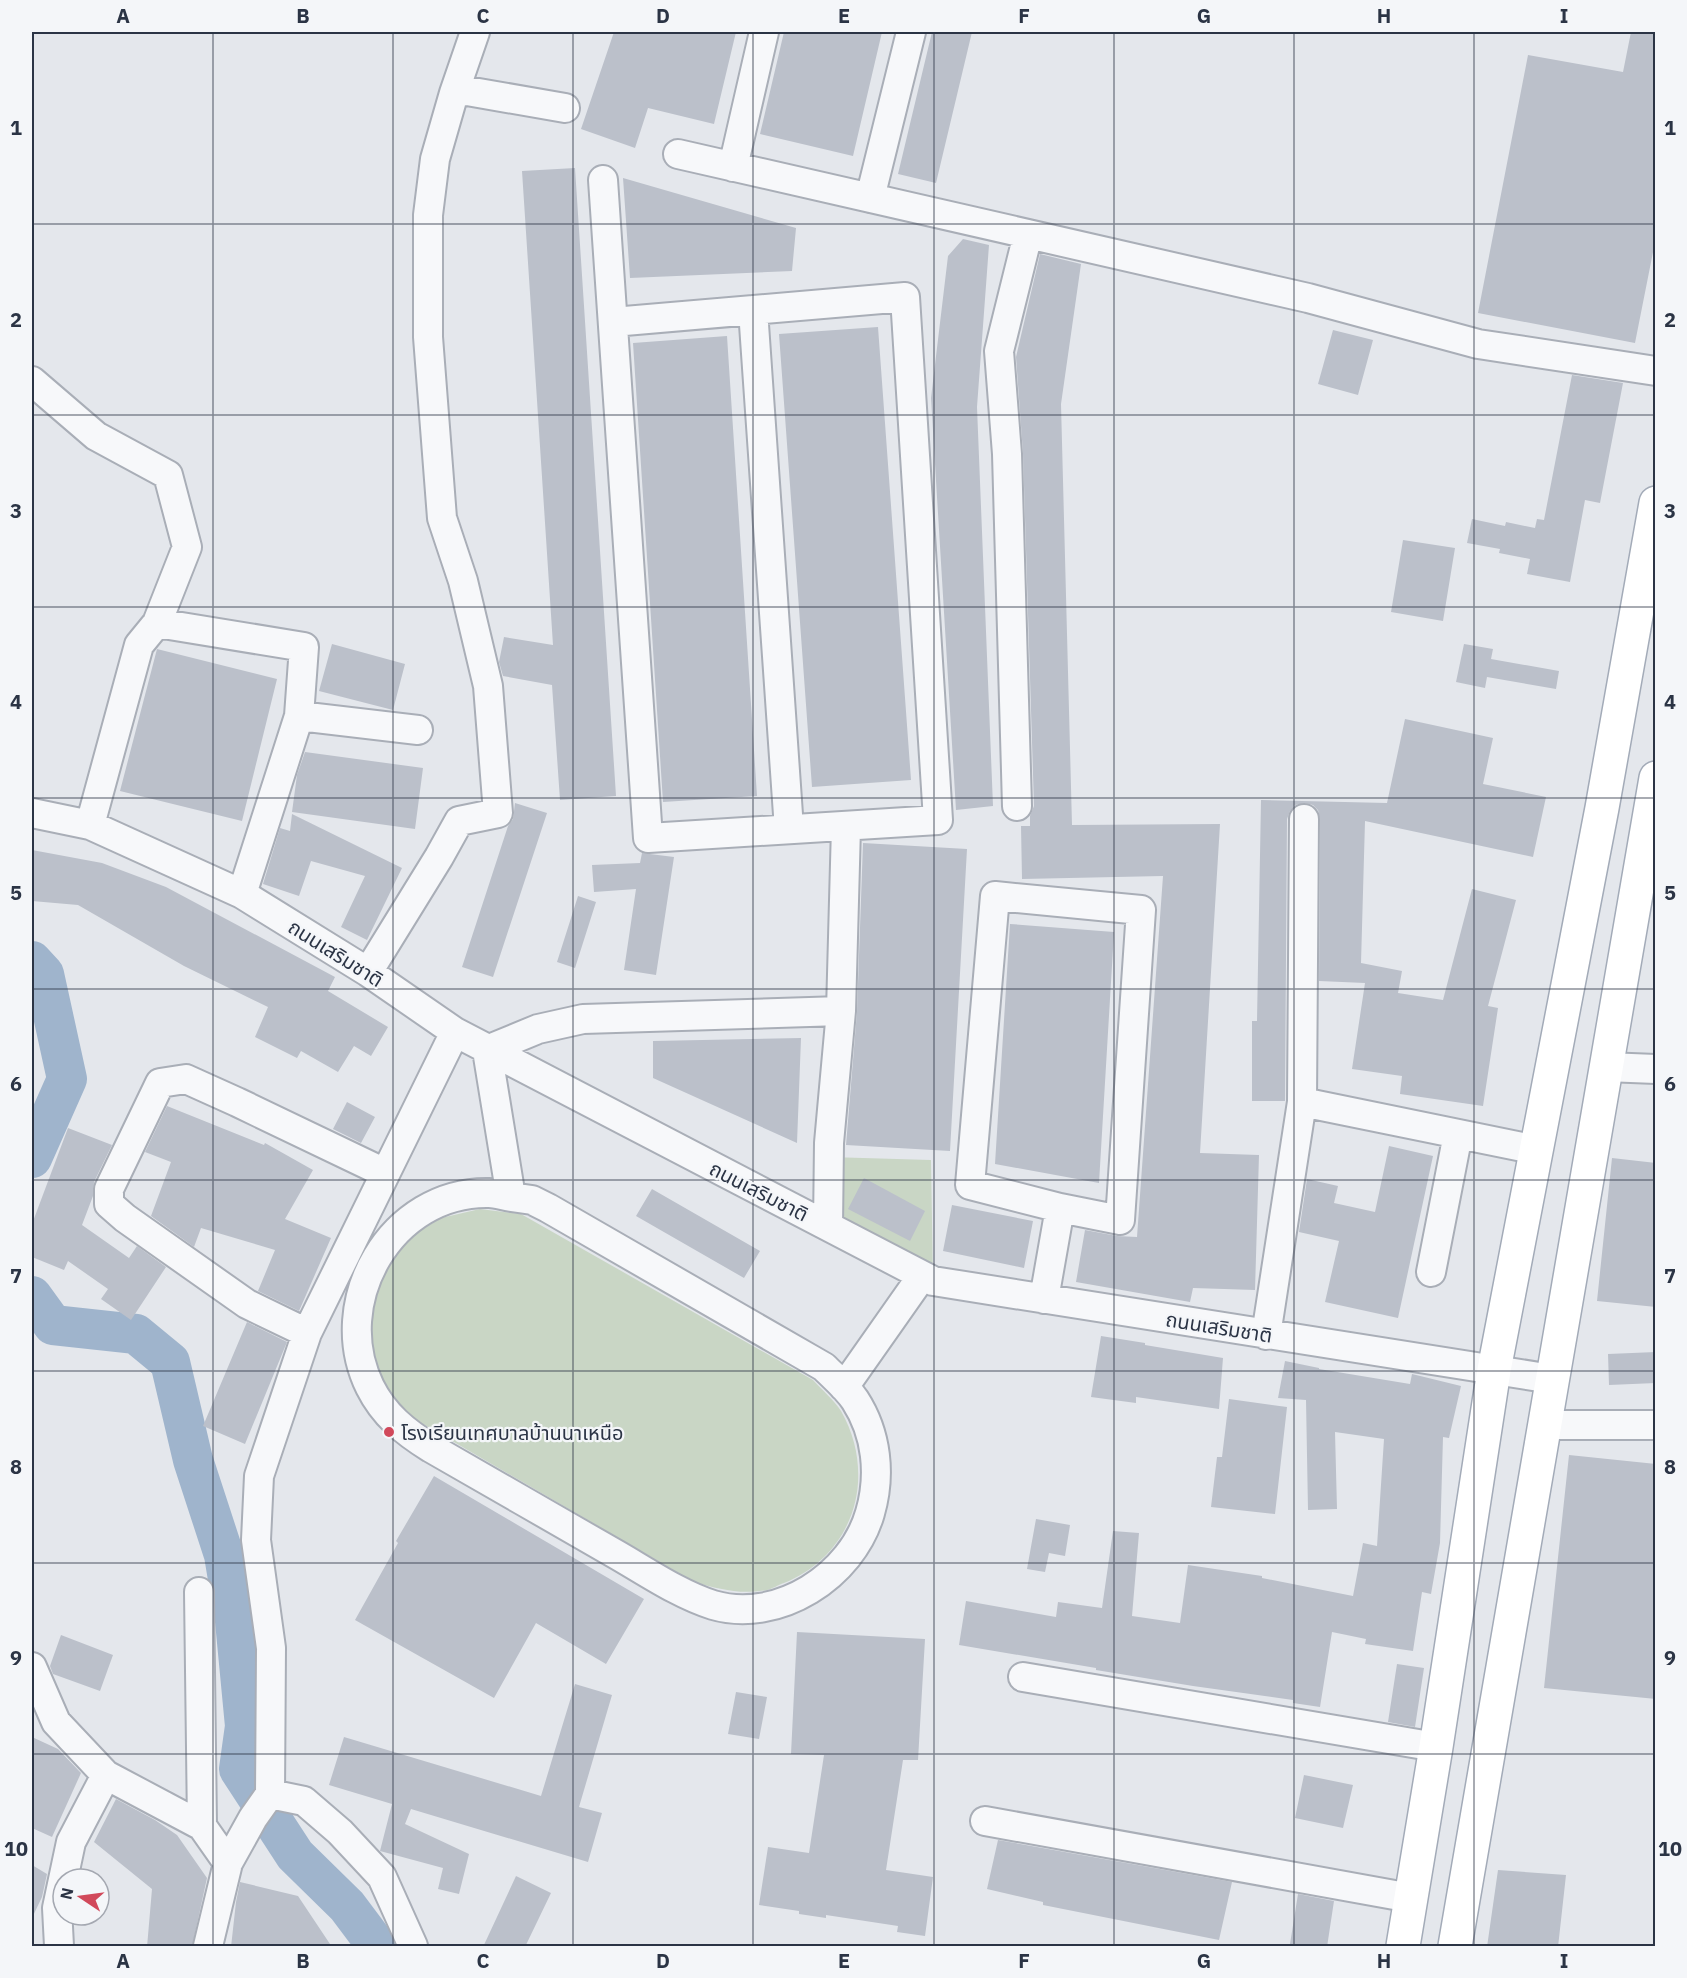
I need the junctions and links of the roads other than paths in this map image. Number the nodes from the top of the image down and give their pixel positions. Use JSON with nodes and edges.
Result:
{"nodes":[{"id":1,"x":475,"y":32,"type":"edge"},
{"id":2,"x":764,"y":32,"type":"edge"},
{"id":3,"x":911,"y":32,"type":"edge"},
{"id":4,"x":454,"y":93,"type":"junction"},
{"id":5,"x":566,"y":108,"type":"dead end"},
{"id":6,"x":678,"y":154,"type":"dead end"},
{"id":7,"x":733,"y":167,"type":"junction"},
{"id":8,"x":603,"y":180,"type":"dead end"},
{"id":9,"x":870,"y":198,"type":"junction"},
{"id":10,"x":1028,"y":234,"type":"junction"},
{"id":11,"x":753,"y":310,"type":"junction"},
{"id":12,"x":613,"y":322,"type":"junction"},
{"id":13,"x":1656,"y":371,"type":"edge"},
{"id":14,"x":32,"y":381,"type":"edge"},
{"id":15,"x":1656,"y":503,"type":"edge"},
{"id":16,"x":157,"y":623,"type":"junction"},
{"id":17,"x":299,"y":716,"type":"junction"},
{"id":18,"x":418,"y":730,"type":"dead end"},
{"id":19,"x":1656,"y":778,"type":"edge"},
{"id":20,"x":1017,"y":806,"type":"dead end"},
{"id":21,"x":32,"y":813,"type":"edge"},
{"id":22,"x":1304,"y":819,"type":"dead end"},
{"id":23,"x":90,"y":825,"type":"junction"},
{"id":24,"x":846,"y":827,"type":"junction"},
{"id":25,"x":789,"y":829,"type":"junction"},
{"id":26,"x":242,"y":894,"type":"junction"},
{"id":27,"x":368,"y":972,"type":"junction"},
{"id":28,"x":841,"y":1011,"type":"junction"},
{"id":29,"x":455,"y":1032,"type":"junction"},
{"id":30,"x":487,"y":1050,"type":"junction"},
{"id":31,"x":1606,"y":1067,"type":"junction"},
{"id":32,"x":1656,"y":1069,"type":"edge"},
{"id":33,"x":1302,"y":1102,"type":"junction"},
{"id":34,"x":1458,"y":1134,"type":"junction"},
{"id":35,"x":1537,"y":1150,"type":"junction"},
{"id":36,"x":385,"y":1173,"type":"junction"},
{"id":37,"x":511,"y":1197,"type":"junction"},
{"id":38,"x":1060,"y":1208,"type":"junction"},
{"id":39,"x":828,"y":1226,"type":"junction"},
{"id":40,"x":1431,"y":1272,"type":"dead end"},
{"id":41,"x":922,"y":1276,"type":"junction"},
{"id":42,"x":1044,"y":1299,"type":"junction"},
{"id":43,"x":307,"y":1333,"type":"junction"},
{"id":44,"x":1266,"y":1335,"type":"junction"},
{"id":45,"x":1494,"y":1370,"type":"junction"},
{"id":46,"x":1552,"y":1379,"type":"junction"},
{"id":47,"x":844,"y":1387,"type":"junction"},
{"id":48,"x":1544,"y":1425,"type":"junction"},
{"id":49,"x":1656,"y":1425,"type":"edge"},
{"id":50,"x":199,"y":1592,"type":"dead end"},
{"id":51,"x":32,"y":1667,"type":"edge"},
{"id":52,"x":1023,"y":1677,"type":"dead end"},
{"id":53,"x":1436,"y":1747,"type":"junction"},
{"id":54,"x":106,"y":1775,"type":"junction"},
{"id":55,"x":264,"y":1802,"type":"junction"},
{"id":56,"x":985,"y":1821,"type":"dead end"},
{"id":57,"x":202,"y":1826,"type":"junction"},
{"id":58,"x":228,"y":1863,"type":"junction"},
{"id":59,"x":1411,"y":1898,"type":"junction"},
{"id":60,"x":59,"y":1947,"type":"edge"},
{"id":61,"x":208,"y":1947,"type":"edge"},
{"id":62,"x":412,"y":1947,"type":"edge"},
{"id":63,"x":1403,"y":1947,"type":"edge"},
{"id":64,"x":1455,"y":1947,"type":"edge"}],
"edges":[{"from":1,"to":4,"type":"street"},
{"from":2,"to":7,"type":"street"},
{"from":3,"to":9,"type":"street"},
{"from":4,"to":5,"type":"street"},
{"from":4,"to":27,"type":"street"},
{"from":6,"to":7,"type":"street"},
{"from":7,"to":9,"type":"street"},
{"from":8,"to":12,"type":"street"},
{"from":9,"to":10,"type":"street"},
{"from":10,"to":13,"type":"street"},
{"from":10,"to":20,"type":"street"},
{"from":11,"to":12,"type":"street"},
{"from":11,"to":24,"type":"street"},
{"from":11,"to":25,"type":"street"},
{"from":12,"to":25,"type":"street"},
{"from":14,"to":16,"type":"street"},
{"from":15,"to":35,"type":"main road"},
{"from":16,"to":17,"type":"street"},
{"from":16,"to":23,"type":"street"},
{"from":17,"to":18,"type":"street"},
{"from":17,"to":26,"type":"street"},
{"from":19,"to":31,"type":"main road"},
{"from":21,"to":23,"type":"street","name":"ถนนเสริมชาติ"},
{"from":22,"to":33,"type":"street"},
{"from":23,"to":26,"type":"street","name":"ถนนเสริมชาติ"},
{"from":24,"to":25,"type":"street"},
{"from":24,"to":28,"type":"street"},
{"from":26,"to":27,"type":"street","name":"ถนนเสริมชาติ"},
{"from":27,"to":29,"type":"street","name":"ถนนเสริมชาติ"},
{"from":28,"to":30,"type":"street"},
{"from":28,"to":39,"type":"street"},
{"from":29,"to":30,"type":"street","name":"ถนนเสริมชาติ"},
{"from":29,"to":36,"type":"street"},
{"from":30,"to":37,"type":"street"},
{"from":30,"to":39,"type":"street","name":"ถนนเสริมชาติ"},
{"from":31,"to":32,"type":"street"},
{"from":31,"to":46,"type":"main road"},
{"from":33,"to":34,"type":"street"},
{"from":33,"to":44,"type":"street"},
{"from":34,"to":35,"type":"street"},
{"from":34,"to":40,"type":"street"},
{"from":35,"to":45,"type":"main road"},
{"from":36,"to":43,"type":"street"},
{"from":36,"to":43,"type":"street"},
{"from":37,"to":47,"type":"street"},
{"from":37,"to":47,"type":"street"},
{"from":38,"to":38,"type":"street"},
{"from":38,"to":42,"type":"street"},
{"from":39,"to":41,"type":"street","name":"ถนนเสริมชาติ"},
{"from":41,"to":42,"type":"street","name":"ถนนเสริมชาติ"},
{"from":41,"to":47,"type":"street"},
{"from":42,"to":44,"type":"street","name":"ถนนเสริมชาติ"},
{"from":43,"to":55,"type":"street"},
{"from":44,"to":45,"type":"street","name":"ถนนเสริมชาติ"},
{"from":45,"to":46,"type":"street","name":"ถนนเสริมชาติ"},
{"from":45,"to":53,"type":"main road"},
{"from":46,"to":48,"type":"main road"},
{"from":48,"to":49,"type":"street"},
{"from":48,"to":64,"type":"main road"},
{"from":50,"to":57,"type":"street"},
{"from":51,"to":54,"type":"street"},
{"from":52,"to":53,"type":"street"},
{"from":53,"to":59,"type":"main road"},
{"from":54,"to":57,"type":"street"},
{"from":54,"to":60,"type":"street"},
{"from":55,"to":58,"type":"street"},
{"from":55,"to":62,"type":"street"},
{"from":56,"to":59,"type":"street"},
{"from":57,"to":58,"type":"street"},
{"from":58,"to":61,"type":"street"},
{"from":59,"to":63,"type":"main road"}]}
